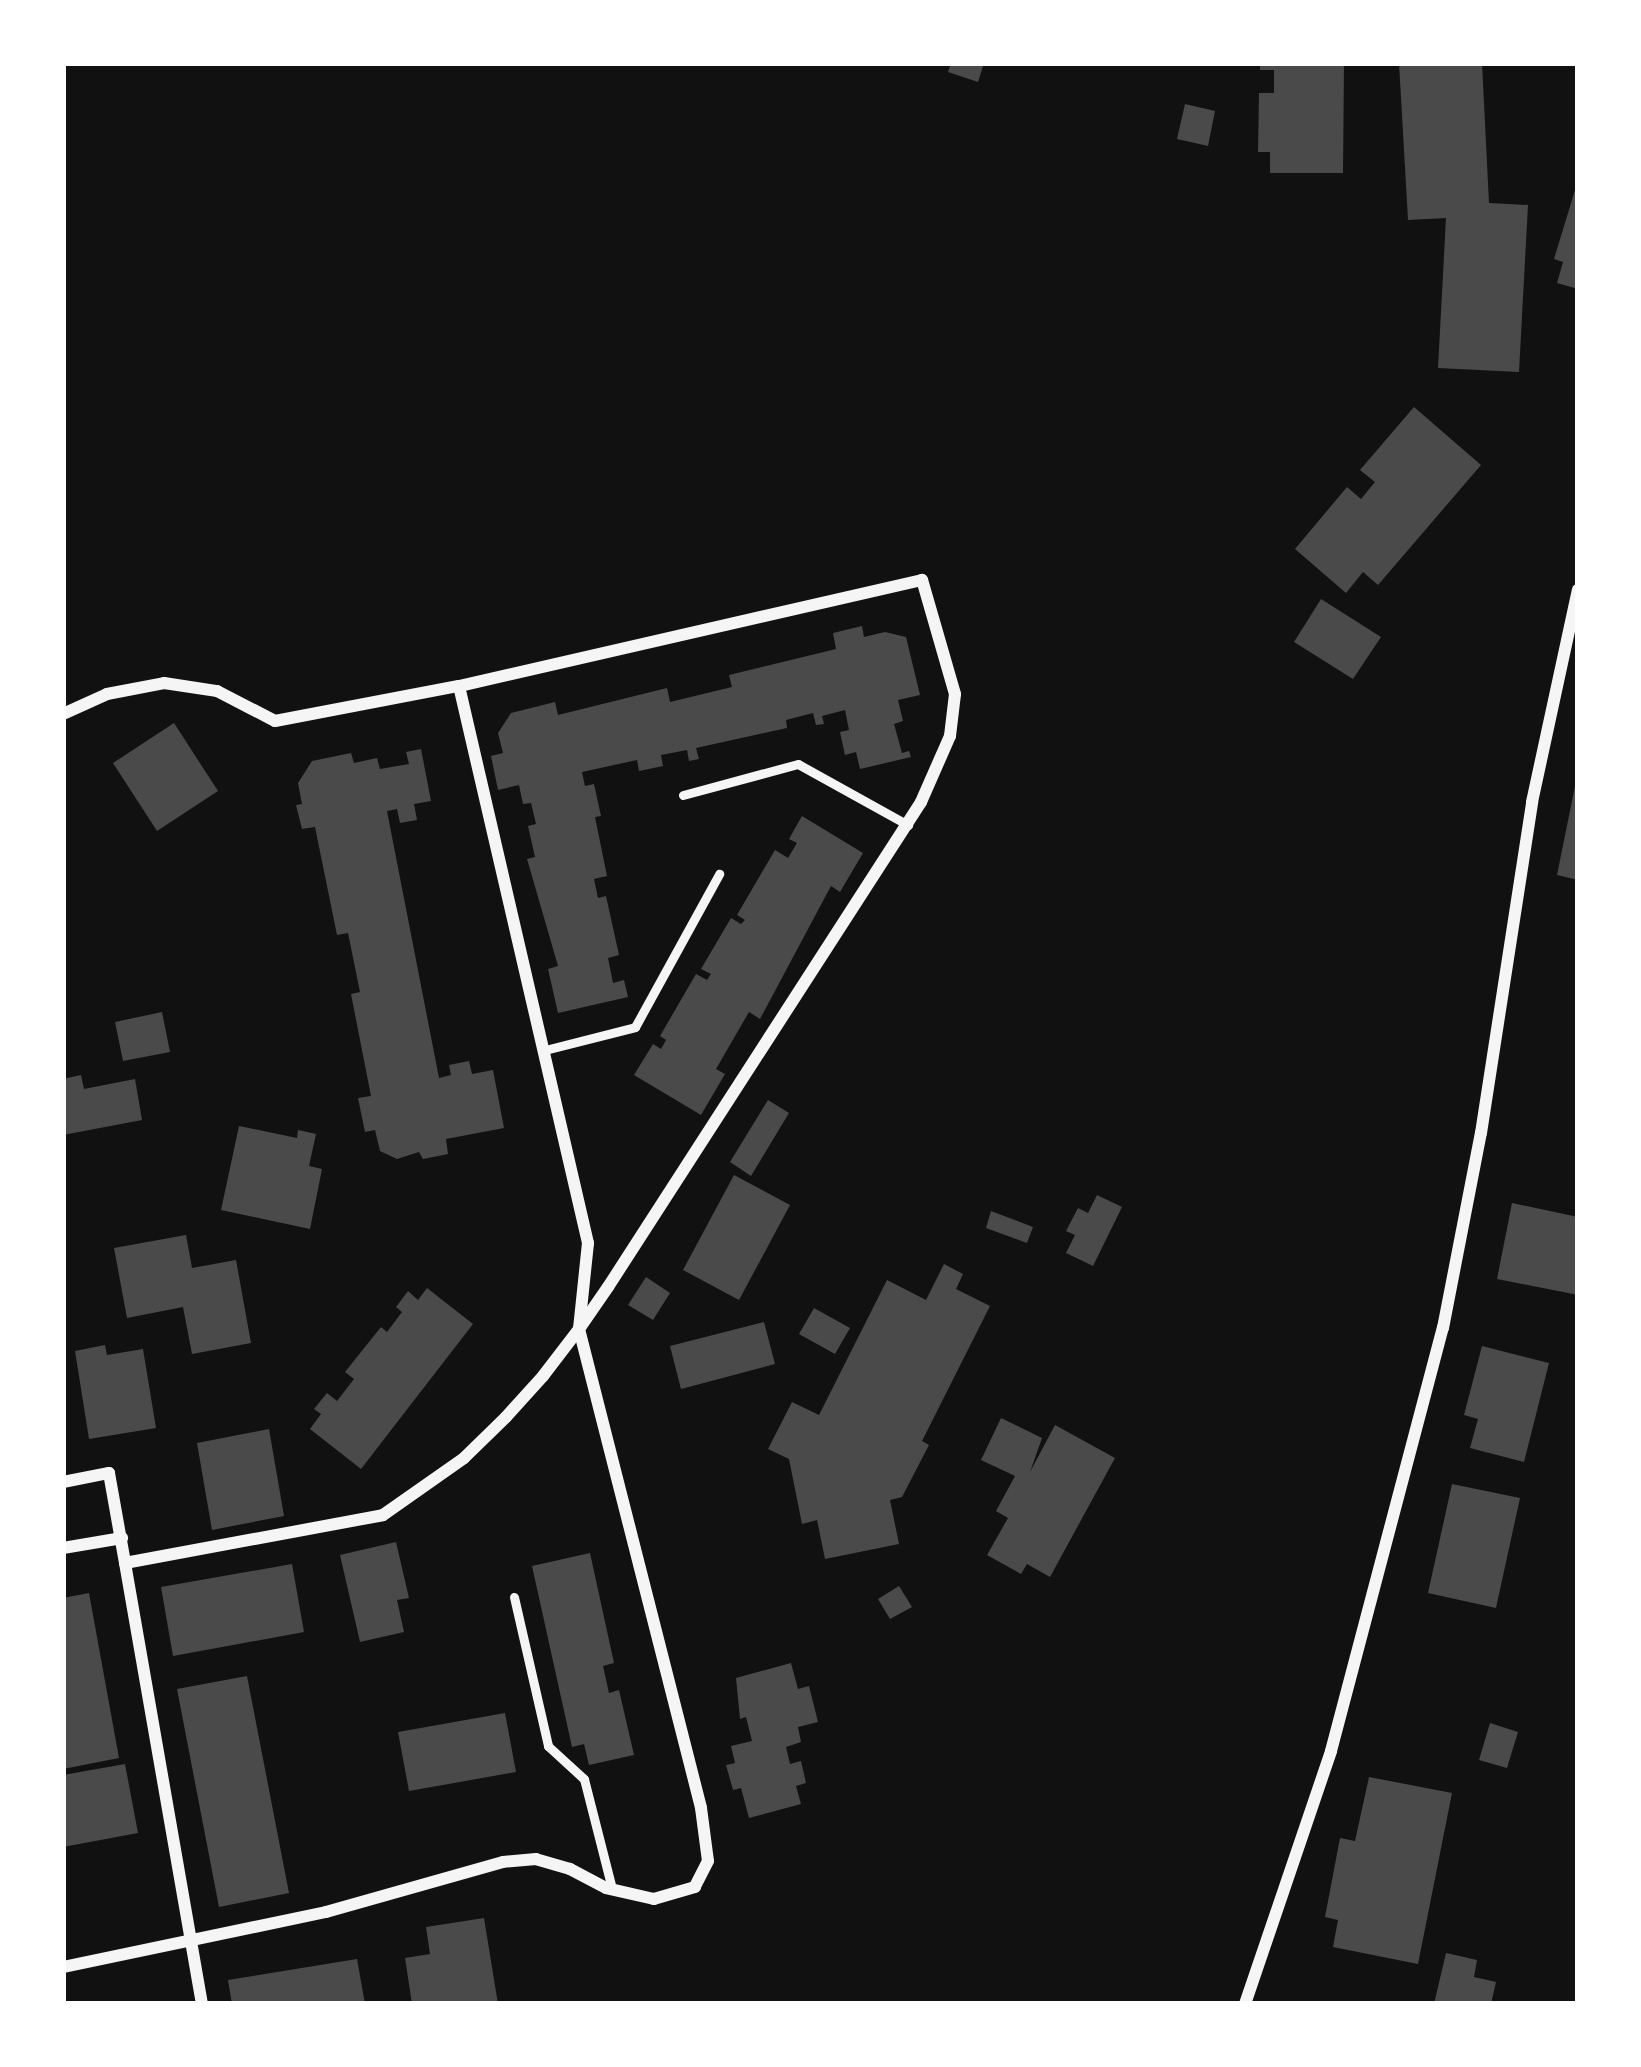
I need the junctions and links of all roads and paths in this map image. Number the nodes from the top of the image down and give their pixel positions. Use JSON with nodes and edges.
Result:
{"nodes":[{"id":1,"x":1578,"y":590,"type":"edge"},
{"id":2,"x":459,"y":686,"type":"junction"},
{"id":3,"x":63,"y":714,"type":"edge"},
{"id":4,"x":683,"y":795,"type":"dead end"},
{"id":5,"x":908,"y":825,"type":"junction"},
{"id":6,"x":719,"y":874,"type":"dead end"},
{"id":7,"x":545,"y":1050,"type":"junction"},
{"id":8,"x":579,"y":1329,"type":"junction"},
{"id":9,"x":63,"y":1482,"type":"edge"},
{"id":10,"x":122,"y":1538,"type":"junction"},
{"id":11,"x":63,"y":1548,"type":"edge"},
{"id":12,"x":125,"y":1564,"type":"junction"},
{"id":13,"x":514,"y":1597,"type":"dead end"},
{"id":14,"x":612,"y":1889,"type":"junction"},
{"id":15,"x":190,"y":1941,"type":"junction"},
{"id":16,"x":63,"y":1967,"type":"edge"},
{"id":17,"x":202,"y":2004,"type":"edge"},
{"id":18,"x":1245,"y":2004,"type":"edge"}],
"edges":[{"from":1,"to":18,"type":"street"},
{"from":2,"to":3,"type":"street"},
{"from":2,"to":5,"type":"street"},
{"from":2,"to":7,"type":"street"},
{"from":4,"to":5,"type":"lane"},
{"from":5,"to":8,"type":"street"},
{"from":6,"to":7,"type":"lane"},
{"from":7,"to":8,"type":"street"},
{"from":8,"to":12,"type":"street"},
{"from":8,"to":14,"type":"street"},
{"from":9,"to":10,"type":"street"},
{"from":10,"to":11,"type":"street"},
{"from":10,"to":12,"type":"street"},
{"from":12,"to":15,"type":"street"},
{"from":13,"to":14,"type":"lane"},
{"from":14,"to":15,"type":"street"},
{"from":15,"to":16,"type":"street"},
{"from":15,"to":17,"type":"street"}]}
